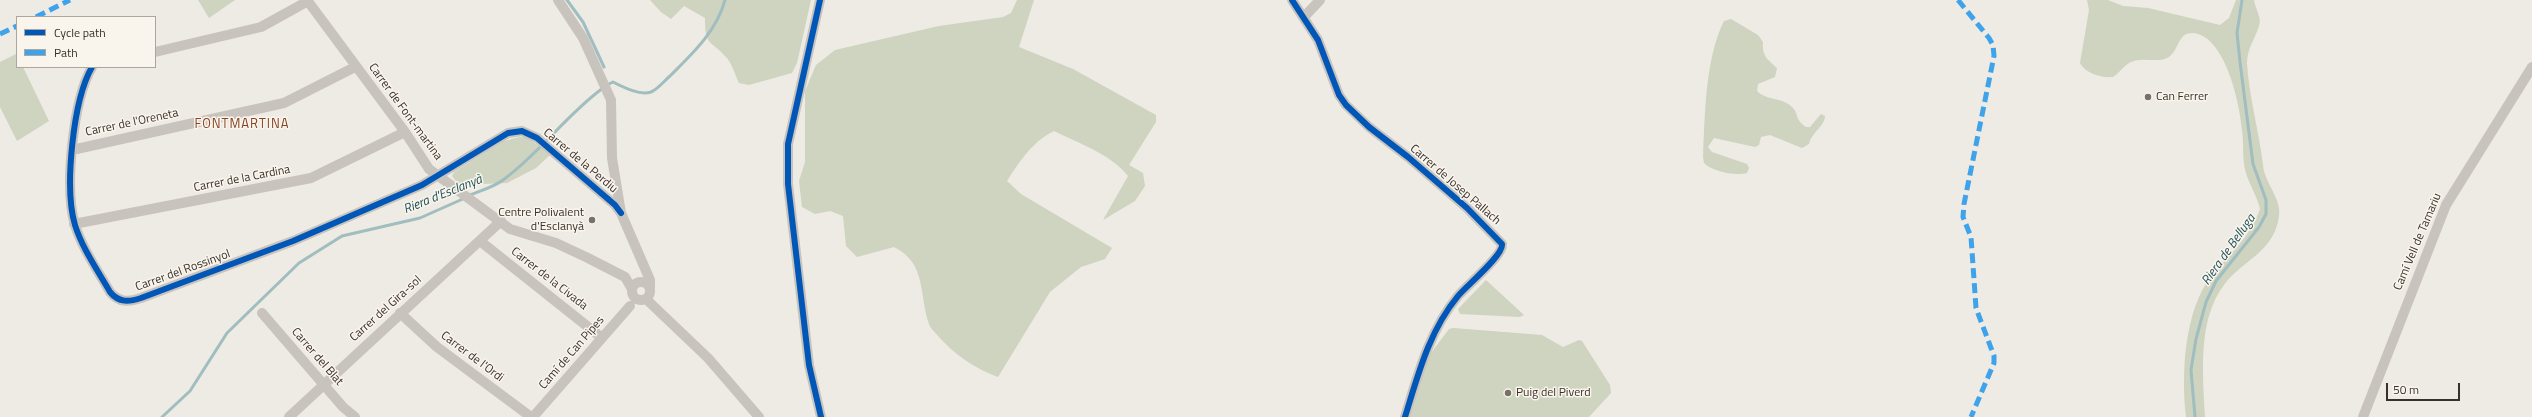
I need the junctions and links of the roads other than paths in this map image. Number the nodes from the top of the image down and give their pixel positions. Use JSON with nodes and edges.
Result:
{"nodes":[{"id":1,"x":558,"y":0,"type":"edge"},
{"id":2,"x":820,"y":0,"type":"edge"},
{"id":3,"x":1292,"y":0,"type":"edge"},
{"id":4,"x":1320,"y":0,"type":"edge"},
{"id":5,"x":307,"y":1,"type":"edge"},
{"id":6,"x":1304,"y":17,"type":"junction"},
{"id":7,"x":156,"y":52,"type":"edge"},
{"id":8,"x":355,"y":67,"type":"junction"},
{"id":9,"x":2532,"y":67,"type":"edge"},
{"id":10,"x":92,"y":68,"type":"edge"},
{"id":11,"x":405,"y":132,"type":"junction"},
{"id":12,"x":72,"y":150,"type":"junction"},
{"id":13,"x":438,"y":175,"type":"junction"},
{"id":14,"x":615,"y":181,"type":"junction"},
{"id":15,"x":602,"y":194,"type":"junction"},
{"id":16,"x":621,"y":213,"type":"junction"},
{"id":17,"x":501,"y":221,"type":"junction"},
{"id":18,"x":74,"y":224,"type":"junction"},
{"id":19,"x":480,"y":241,"type":"junction"},
{"id":20,"x":632,"y":290,"type":"junction"},
{"id":21,"x":647,"y":295,"type":"junction"},
{"id":22,"x":630,"y":306,"type":"junction"},
{"id":23,"x":262,"y":313,"type":"dead end"},
{"id":24,"x":400,"y":313,"type":"junction"},
{"id":25,"x":602,"y":338,"type":"junction"},
{"id":26,"x":323,"y":384,"type":"junction"},
{"id":27,"x":289,"y":417,"type":"edge"},
{"id":28,"x":355,"y":417,"type":"edge"},
{"id":29,"x":532,"y":417,"type":"edge"},
{"id":30,"x":759,"y":417,"type":"edge"},
{"id":31,"x":821,"y":417,"type":"edge"},
{"id":32,"x":1405,"y":417,"type":"edge"},
{"id":33,"x":2363,"y":417,"type":"edge"}],
"edges":[{"from":1,"to":14,"type":"street"},
{"from":2,"to":31,"type":"street"},
{"from":3,"to":6,"type":"street","name":"Carrer de Josep Pallach"},
{"from":4,"to":6,"type":"street"},
{"from":5,"to":7,"type":"street"},
{"from":5,"to":8,"type":"street","name":"Carrer de Font-martina"},
{"from":6,"to":32,"type":"street","name":"Carrer de Josep Pallach"},
{"from":8,"to":11,"type":"street","name":"Carrer de Font-martina"},
{"from":8,"to":12,"type":"street","name":"Carrer de l'Oreneta"},
{"from":9,"to":33,"type":"street","name":"Camí Vell de Tamariu"},
{"from":10,"to":12,"type":"street","name":"Carrer del Rossinyol"},
{"from":11,"to":13,"type":"street","name":"Carrer de Font-martina"},
{"from":11,"to":18,"type":"street","name":"Carrer de la Cardina"},
{"from":12,"to":18,"type":"street","name":"Carrer del Rossinyol"},
{"from":13,"to":15,"type":"street","name":"Carrer de la Perdiu"},
{"from":13,"to":17,"type":"street","name":"Carrer de Font-martina"},
{"from":13,"to":18,"type":"street","name":"Carrer del Rossinyol"},
{"from":14,"to":15,"type":"street","name":"Carrer de la Perdiu"},
{"from":14,"to":16,"type":"street"},
{"from":15,"to":16,"type":"street","name":"Carrer de la Perdiu"},
{"from":16,"to":21,"type":"street"},
{"from":17,"to":19,"type":"street","name":"Carrer del Gira-sol"},
{"from":17,"to":20,"type":"street","name":"Carrer de Font-martina"},
{"from":19,"to":24,"type":"street","name":"Carrer del Gira-sol"},
{"from":19,"to":25,"type":"street","name":"Carrer de la Civada"},
{"from":20,"to":21,"type":"street"},
{"from":20,"to":21,"type":"street"},
{"from":20,"to":22,"type":"street"},
{"from":21,"to":22,"type":"street","name":"Camí de Can Pipes"},
{"from":21,"to":30,"type":"street"},
{"from":22,"to":25,"type":"street","name":"Camí de Can Pipes"},
{"from":23,"to":26,"type":"street","name":"Carrer del Blat"},
{"from":24,"to":26,"type":"street","name":"Carrer del Gira-sol"},
{"from":24,"to":29,"type":"street","name":"Carrer de l'Ordi"},
{"from":25,"to":29,"type":"street","name":"Camí de Can Pipes"},
{"from":26,"to":27,"type":"street","name":"Carrer del Gira-sol"},
{"from":26,"to":28,"type":"street","name":"Carrer del Blat"}]}
